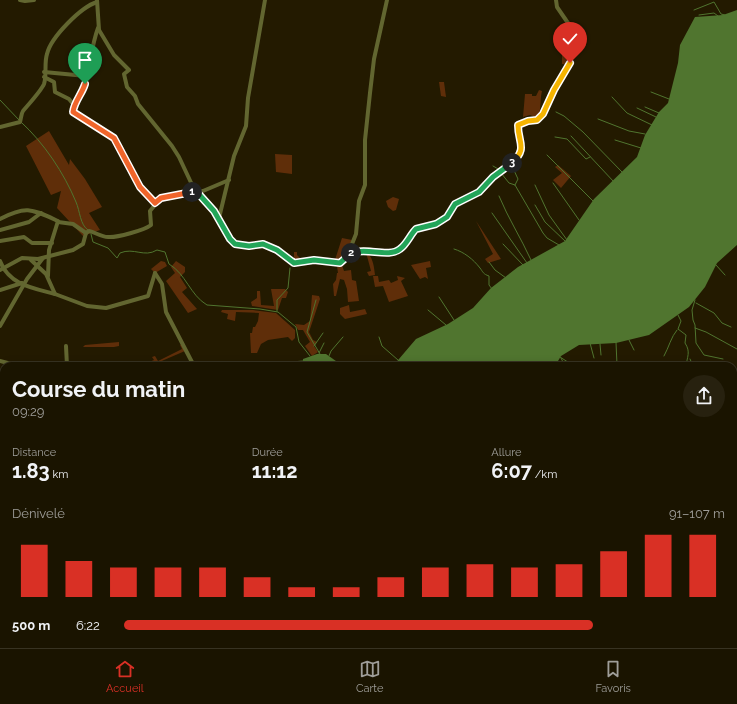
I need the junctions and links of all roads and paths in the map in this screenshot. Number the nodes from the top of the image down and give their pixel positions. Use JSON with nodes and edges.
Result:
{"nodes":[{"id":1,"x":20,"y":0,"type":"edge"},
{"id":2,"x":34,"y":0,"type":"edge"},
{"id":3,"x":266,"y":0,"type":"edge"},
{"id":4,"x":387,"y":0,"type":"edge"},
{"id":5,"x":556,"y":0,"type":"edge"},
{"id":6,"x":97,"y":1,"type":"edge"},
{"id":7,"x":99,"y":28,"type":"junction"},
{"id":8,"x":44,"y":72,"type":"junction"},
{"id":9,"x":86,"y":76,"type":"junction"},
{"id":10,"x":44,"y":77,"type":"junction"},
{"id":11,"x":74,"y":105,"type":"junction"},
{"id":12,"x":0,"y":127,"type":"edge"},
{"id":13,"x":229,"y":180,"type":"junction"},
{"id":14,"x":196,"y":191,"type":"junction"},
{"id":15,"x":155,"y":203,"type":"junction"},
{"id":16,"x":41,"y":212,"type":"junction"},
{"id":17,"x":219,"y":218,"type":"junction"},
{"id":18,"x":0,"y":220,"type":"edge"},
{"id":19,"x":58,"y":222,"type":"junction"},
{"id":20,"x":0,"y":230,"type":"edge"},
{"id":21,"x":86,"y":233,"type":"junction"},
{"id":22,"x":0,"y":242,"type":"edge"},
{"id":23,"x":52,"y":243,"type":"junction"},
{"id":24,"x":348,"y":254,"type":"junction"},
{"id":25,"x":49,"y":256,"type":"junction"},
{"id":26,"x":43,"y":258,"type":"junction"},
{"id":27,"x":31,"y":260,"type":"junction"},
{"id":28,"x":0,"y":261,"type":"edge"},
{"id":29,"x":38,"y":265,"type":"junction"},
{"id":30,"x":2,"y":269,"type":"edge"},
{"id":31,"x":48,"y":277,"type":"junction"},
{"id":32,"x":23,"y":284,"type":"junction"},
{"id":33,"x":0,"y":290,"type":"edge"},
{"id":34,"x":55,"y":294,"type":"junction"},
{"id":35,"x":0,"y":313,"type":"edge"},
{"id":36,"x":6,"y":315,"type":"junction"},
{"id":37,"x":0,"y":326,"type":"edge"},
{"id":38,"x":66,"y":346,"type":"dead end"},
{"id":39,"x":66,"y":362,"type":"edge"},
{"id":40,"x":192,"y":362,"type":"edge"}],
"edges":[{"from":1,"to":2,"type":"street"},
{"from":3,"to":13,"type":"street"},
{"from":4,"to":24,"type":"street"},
{"from":5,"to":24,"type":"street"},
{"from":6,"to":7,"type":"street"},
{"from":6,"to":8,"type":"street"},
{"from":7,"to":9,"type":"street"},
{"from":7,"to":14,"type":"street"},
{"from":8,"to":9,"type":"street"},
{"from":8,"to":10,"type":"street"},
{"from":9,"to":11,"type":"street"},
{"from":10,"to":11,"type":"street"},
{"from":10,"to":12,"type":"street"},
{"from":11,"to":15,"type":"street"},
{"from":13,"to":14,"type":"street"},
{"from":13,"to":17,"type":"street"},
{"from":14,"to":15,"type":"street"},
{"from":14,"to":17,"type":"street"},
{"from":15,"to":21,"type":"street"},
{"from":16,"to":18,"type":"street"},
{"from":16,"to":19,"type":"street"},
{"from":16,"to":20,"type":"street"},
{"from":17,"to":24,"type":"street"},
{"from":19,"to":21,"type":"street"},
{"from":19,"to":23,"type":"street"},
{"from":21,"to":25,"type":"street"},
{"from":22,"to":23,"type":"street"},
{"from":23,"to":25,"type":"street"},
{"from":25,"to":26,"type":"street"},
{"from":25,"to":31,"type":"street"},
{"from":26,"to":27,"type":"street"},
{"from":26,"to":29,"type":"street"},
{"from":27,"to":29,"type":"street"},
{"from":27,"to":30,"type":"street"},
{"from":28,"to":30,"type":"street"},
{"from":29,"to":31,"type":"street"},
{"from":29,"to":32,"type":"street"},
{"from":30,"to":32,"type":"street"},
{"from":31,"to":34,"type":"street"},
{"from":32,"to":33,"type":"street"},
{"from":32,"to":34,"type":"street"},
{"from":32,"to":36,"type":"street"},
{"from":34,"to":40,"type":"street"},
{"from":35,"to":36,"type":"street"},
{"from":36,"to":37,"type":"street"},
{"from":38,"to":39,"type":"street"}]}
